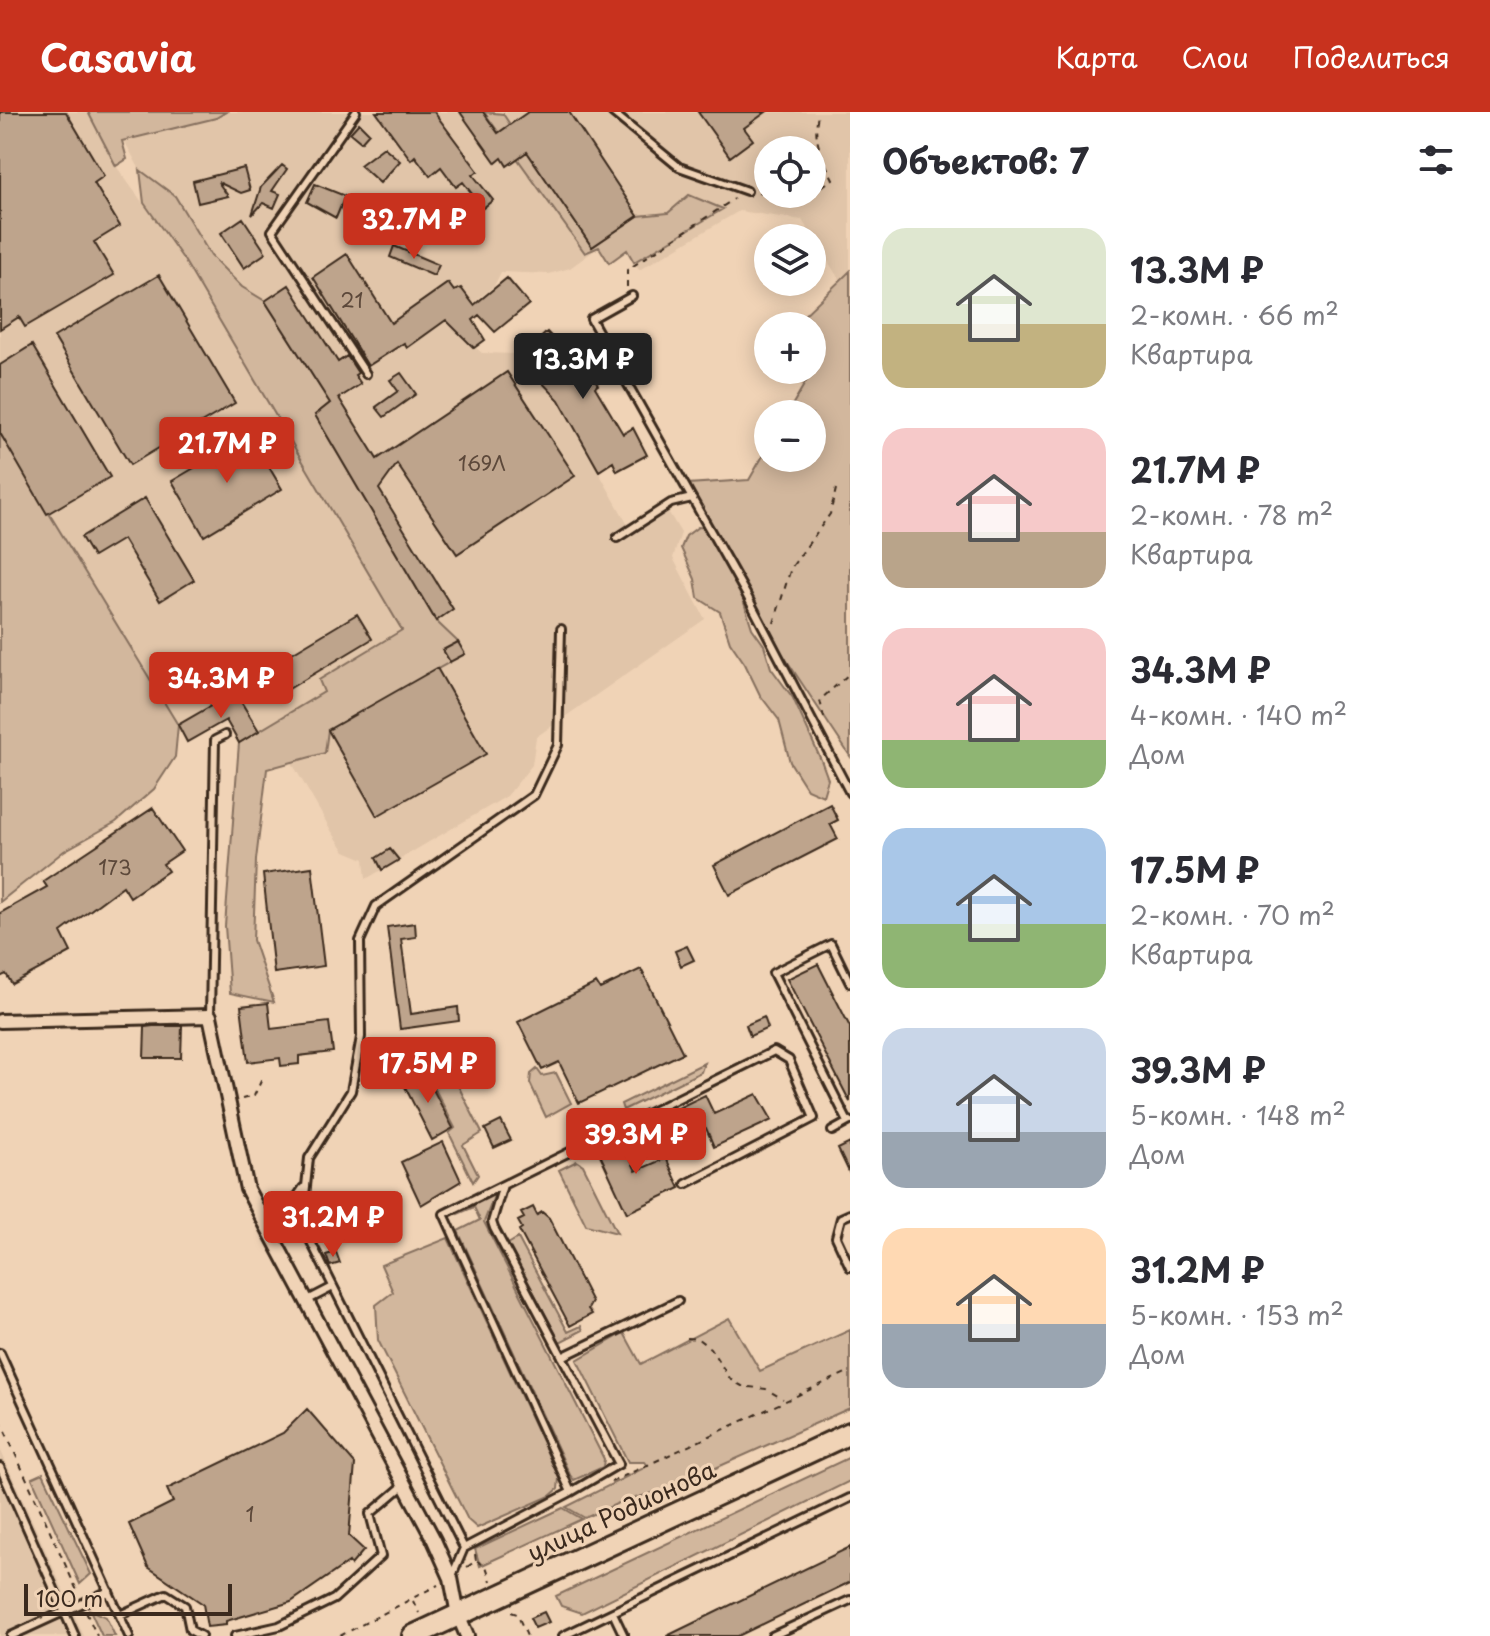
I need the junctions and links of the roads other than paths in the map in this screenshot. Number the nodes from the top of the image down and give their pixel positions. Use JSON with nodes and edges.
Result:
{"nodes":[{"id":1,"x":356,"y":112,"type":"edge"},
{"id":2,"x":612,"y":112,"type":"edge"},
{"id":3,"x":747,"y":191,"type":"road end"},
{"id":4,"x":630,"y":297,"type":"road end"},
{"id":5,"x":366,"y":374,"type":"dead end"},
{"id":6,"x":692,"y":498,"type":"junction"},
{"id":7,"x":617,"y":538,"type":"dead end"},
{"id":8,"x":561,"y":629,"type":"dead end"},
{"id":9,"x":225,"y":735,"type":"dead end"},
{"id":10,"x":850,"y":793,"type":"edge"},
{"id":11,"x":850,"y":983,"type":"edge"},
{"id":12,"x":210,"y":1016,"type":"junction"},
{"id":13,"x":0,"y":1021,"type":"edge"},
{"id":14,"x":849,"y":1122,"type":"edge"},
{"id":15,"x":832,"y":1131,"type":"dead end"},
{"id":16,"x":686,"y":1184,"type":"dead end"},
{"id":17,"x":503,"y":1185,"type":"junction"},
{"id":18,"x":303,"y":1188,"type":"junction"},
{"id":19,"x":259,"y":1213,"type":"junction"},
{"id":20,"x":850,"y":1214,"type":"edge"},
{"id":21,"x":850,"y":1267,"type":"edge"},
{"id":22,"x":333,"y":1287,"type":"junction"},
{"id":23,"x":306,"y":1301,"type":"junction"},
{"id":24,"x":678,"y":1301,"type":"dead end"},
{"id":25,"x":0,"y":1353,"type":"edge"},
{"id":26,"x":562,"y":1357,"type":"junction"},
{"id":27,"x":850,"y":1433,"type":"edge"},
{"id":28,"x":0,"y":1467,"type":"edge"},
{"id":29,"x":404,"y":1485,"type":"junction"},
{"id":30,"x":4,"y":1487,"type":"edge"},
{"id":31,"x":571,"y":1492,"type":"junction"},
{"id":32,"x":850,"y":1498,"type":"edge"},
{"id":33,"x":464,"y":1548,"type":"junction"},
{"id":34,"x":451,"y":1578,"type":"junction"},
{"id":35,"x":109,"y":1591,"type":"junction"},
{"id":36,"x":850,"y":1600,"type":"edge"},
{"id":37,"x":64,"y":1611,"type":"junction"},
{"id":38,"x":613,"y":1613,"type":"junction"},
{"id":39,"x":120,"y":1615,"type":"junction"},
{"id":40,"x":458,"y":1615,"type":"junction"},
{"id":41,"x":11,"y":1636,"type":"edge"},
{"id":42,"x":75,"y":1636,"type":"edge"},
{"id":43,"x":129,"y":1636,"type":"edge"},
{"id":44,"x":201,"y":1636,"type":"edge"},
{"id":45,"x":235,"y":1636,"type":"edge"},
{"id":46,"x":413,"y":1636,"type":"edge"},
{"id":47,"x":467,"y":1636,"type":"edge"},
{"id":48,"x":563,"y":1636,"type":"edge"},
{"id":49,"x":624,"y":1636,"type":"edge"},
{"id":50,"x":772,"y":1636,"type":"edge"}],
"edges":[{"from":1,"to":5,"type":"lane"},
{"from":2,"to":3,"type":"lane"},
{"from":4,"to":6,"type":"lane"},
{"from":6,"to":7,"type":"lane"},
{"from":6,"to":10,"type":"lane"},
{"from":8,"to":18,"type":"lane"},
{"from":9,"to":12,"type":"lane"},
{"from":11,"to":14,"type":"lane"},
{"from":12,"to":13,"type":"street"},
{"from":12,"to":19,"type":"street"},
{"from":14,"to":15,"type":"lane"},
{"from":16,"to":17,"type":"lane"},
{"from":17,"to":26,"type":"lane"},
{"from":17,"to":31,"type":"lane"},
{"from":18,"to":19,"type":"lane"},
{"from":18,"to":22,"type":"lane"},
{"from":19,"to":23,"type":"street"},
{"from":20,"to":21,"type":"lane"},
{"from":22,"to":23,"type":"lane"},
{"from":22,"to":33,"type":"lane"},
{"from":23,"to":29,"type":"street"},
{"from":24,"to":26,"type":"lane"},
{"from":25,"to":35,"type":"lane"},
{"from":26,"to":31,"type":"lane"},
{"from":27,"to":40,"type":"main road","name":"улица Родионова"},
{"from":28,"to":30,"type":"lane"},
{"from":29,"to":34,"type":"street"},
{"from":29,"to":45,"type":"lane"},
{"from":30,"to":37,"type":"lane"},
{"from":31,"to":33,"type":"lane"},
{"from":32,"to":38,"type":"lane"},
{"from":33,"to":34,"type":"lane"},
{"from":34,"to":40,"type":"street"},
{"from":35,"to":37,"type":"lane"},
{"from":35,"to":39,"type":"lane"},
{"from":36,"to":50,"type":"lane"},
{"from":37,"to":41,"type":"lane"},
{"from":37,"to":42,"type":"lane"},
{"from":38,"to":48,"type":"lane"},
{"from":38,"to":49,"type":"lane"},
{"from":39,"to":43,"type":"lane"},
{"from":39,"to":44,"type":"lane"},
{"from":40,"to":46,"type":"main road","name":"улица Родионова"},
{"from":40,"to":47,"type":"street"}]}
